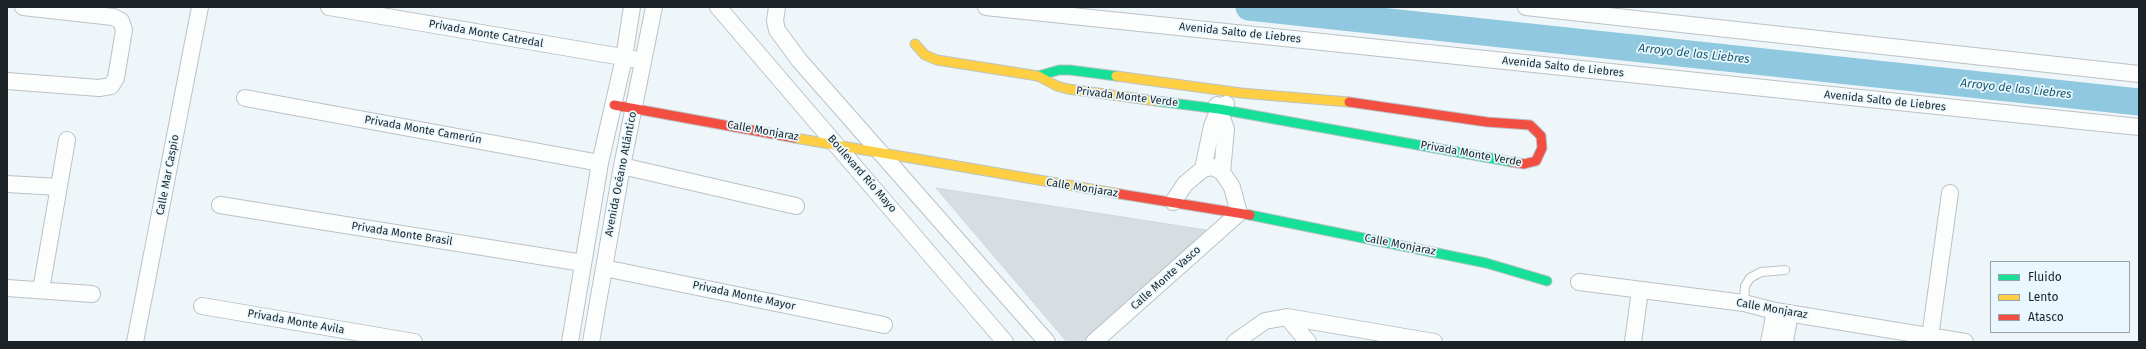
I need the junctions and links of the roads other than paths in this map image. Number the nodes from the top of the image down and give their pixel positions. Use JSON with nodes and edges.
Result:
{"nodes":[{"id":1,"x":23,"y":7,"type":"edge"},
{"id":2,"x":200,"y":7,"type":"edge"},
{"id":3,"x":329,"y":7,"type":"edge"},
{"id":4,"x":632,"y":7,"type":"edge"},
{"id":5,"x":654,"y":7,"type":"edge"},
{"id":6,"x":718,"y":7,"type":"edge"},
{"id":7,"x":776,"y":7,"type":"edge"},
{"id":8,"x":986,"y":7,"type":"edge"},
{"id":9,"x":1526,"y":7,"type":"edge"},
{"id":10,"x":1600,"y":12,"type":"edge"},
{"id":11,"x":915,"y":44,"type":"dead end"},
{"id":12,"x":624,"y":58,"type":"junction"},
{"id":13,"x":643,"y":61,"type":"junction"},
{"id":14,"x":2139,"y":74,"type":"edge"},
{"id":15,"x":1038,"y":76,"type":"junction"},
{"id":16,"x":7,"y":81,"type":"edge"},
{"id":17,"x":1205,"y":88,"type":"junction"},
{"id":18,"x":1241,"y":93,"type":"junction"},
{"id":19,"x":245,"y":98,"type":"dead end"},
{"id":20,"x":614,"y":105,"type":"junction"},
{"id":21,"x":1219,"y":108,"type":"junction"},
{"id":22,"x":634,"y":109,"type":"junction"},
{"id":23,"x":2139,"y":127,"type":"edge"},
{"id":24,"x":67,"y":140,"type":"dead end"},
{"id":25,"x":836,"y":144,"type":"junction"},
{"id":26,"x":882,"y":154,"type":"junction"},
{"id":27,"x":600,"y":163,"type":"junction"},
{"id":28,"x":622,"y":166,"type":"junction"},
{"id":29,"x":1203,"y":169,"type":"junction"},
{"id":30,"x":1222,"y":172,"type":"junction"},
{"id":31,"x":7,"y":184,"type":"edge"},
{"id":32,"x":59,"y":187,"type":"junction"},
{"id":33,"x":1950,"y":193,"type":"dead end"},
{"id":34,"x":1173,"y":202,"type":"junction"},
{"id":35,"x":220,"y":205,"type":"dead end"},
{"id":36,"x":796,"y":206,"type":"dead end"},
{"id":37,"x":1238,"y":213,"type":"junction"},
{"id":38,"x":583,"y":263,"type":"junction"},
{"id":39,"x":604,"y":268,"type":"junction"},
{"id":40,"x":1785,"y":270,"type":"dead end"},
{"id":41,"x":1547,"y":281,"type":"dead end"},
{"id":42,"x":1578,"y":282,"type":"dead end"},
{"id":43,"x":7,"y":288,"type":"edge"},
{"id":44,"x":41,"y":290,"type":"junction"},
{"id":45,"x":1640,"y":290,"type":"junction"},
{"id":46,"x":92,"y":294,"type":"dead end"},
{"id":47,"x":1744,"y":303,"type":"junction"},
{"id":48,"x":202,"y":306,"type":"dead end"},
{"id":49,"x":1782,"y":312,"type":"junction"},
{"id":50,"x":1287,"y":317,"type":"junction"},
{"id":51,"x":884,"y":325,"type":"dead end"},
{"id":52,"x":1930,"y":337,"type":"junction"},
{"id":53,"x":135,"y":342,"type":"edge"},
{"id":54,"x":414,"y":342,"type":"edge"},
{"id":55,"x":570,"y":342,"type":"edge"},
{"id":56,"x":591,"y":342,"type":"edge"},
{"id":57,"x":1005,"y":342,"type":"edge"},
{"id":58,"x":1047,"y":342,"type":"edge"},
{"id":59,"x":1094,"y":342,"type":"edge"},
{"id":60,"x":1235,"y":342,"type":"edge"},
{"id":61,"x":1308,"y":342,"type":"edge"},
{"id":62,"x":1434,"y":342,"type":"edge"},
{"id":63,"x":1633,"y":342,"type":"edge"},
{"id":64,"x":1769,"y":342,"type":"edge"},
{"id":65,"x":1785,"y":342,"type":"edge"},
{"id":66,"x":1965,"y":342,"type":"edge"}],
"edges":[{"from":1,"to":16,"type":"street"},
{"from":2,"to":53,"type":"street","name":"Calle Mar Caspio"},
{"from":3,"to":12,"type":"street","name":"Privada Monte Catredal"},
{"from":4,"to":12,"type":"street","name":"Avenida Océano Atlántico"},
{"from":5,"to":13,"type":"street","name":"Avenida Océano Atlántico"},
{"from":6,"to":25,"type":"street","name":"Boulevard Río Mayo"},
{"from":7,"to":26,"type":"street"},
{"from":8,"to":23,"type":"street","name":"Avenida Salto de Liebres"},
{"from":9,"to":10,"type":"street"},
{"from":10,"to":14,"type":"street"},
{"from":11,"to":15,"type":"street","name":"Privada Monte Verde"},
{"from":12,"to":13,"type":"street","name":"Privada Monte Catredal"},
{"from":12,"to":20,"type":"street","name":"Avenida Océano Atlántico"},
{"from":13,"to":22,"type":"street","name":"Avenida Océano Atlántico"},
{"from":15,"to":17,"type":"street","name":"Privada Monte Verde"},
{"from":15,"to":21,"type":"street","name":"Privada Monte Verde"},
{"from":17,"to":18,"type":"street","name":"Privada Monte Verde"},
{"from":17,"to":21,"type":"street"},
{"from":18,"to":21,"type":"street"},
{"from":18,"to":21,"type":"street","name":"Privada Monte Verde"},
{"from":19,"to":27,"type":"street","name":"Privada Monte Camerún"},
{"from":20,"to":22,"type":"street","name":"Calle Monjaraz"},
{"from":20,"to":27,"type":"street","name":"Avenida Océano Atlántico"},
{"from":21,"to":29,"type":"street"},
{"from":21,"to":30,"type":"street"},
{"from":22,"to":25,"type":"street","name":"Calle Monjaraz"},
{"from":22,"to":28,"type":"street","name":"Avenida Océano Atlántico"},
{"from":24,"to":32,"type":"street"},
{"from":25,"to":26,"type":"street","name":"Calle Monjaraz"},
{"from":25,"to":57,"type":"street","name":"Boulevard Río Mayo"},
{"from":26,"to":34,"type":"street","name":"Calle Monjaraz"},
{"from":26,"to":58,"type":"street"},
{"from":27,"to":38,"type":"street","name":"Avenida Océano Atlántico"},
{"from":28,"to":36,"type":"street"},
{"from":28,"to":39,"type":"street","name":"Avenida Océano Atlántico"},
{"from":29,"to":30,"type":"street"},
{"from":29,"to":34,"type":"street"},
{"from":30,"to":37,"type":"street"},
{"from":31,"to":32,"type":"street"},
{"from":32,"to":44,"type":"street"},
{"from":33,"to":52,"type":"street"},
{"from":34,"to":37,"type":"street","name":"Calle Monjaraz"},
{"from":35,"to":38,"type":"street","name":"Privada Monte Brasil"},
{"from":37,"to":41,"type":"street","name":"Calle Monjaraz"},
{"from":37,"to":59,"type":"street","name":"Calle Monte Vasco"},
{"from":38,"to":55,"type":"street","name":"Avenida Océano Atlántico"},
{"from":39,"to":51,"type":"street","name":"Privada Monte Mayor"},
{"from":39,"to":56,"type":"street","name":"Avenida Océano Atlántico"},
{"from":40,"to":47,"type":"lane"},
{"from":42,"to":45,"type":"street","name":"Calle Monjaraz"},
{"from":43,"to":44,"type":"street"},
{"from":44,"to":46,"type":"street"},
{"from":45,"to":47,"type":"street","name":"Calle Monjaraz"},
{"from":45,"to":63,"type":"street"},
{"from":47,"to":49,"type":"street","name":"Calle Monjaraz"},
{"from":48,"to":54,"type":"street","name":"Privada Monte Avila"},
{"from":49,"to":52,"type":"street","name":"Calle Monjaraz"},
{"from":49,"to":64,"type":"street"},
{"from":49,"to":65,"type":"street"},
{"from":50,"to":60,"type":"street"},
{"from":50,"to":61,"type":"street"},
{"from":50,"to":62,"type":"street"},
{"from":52,"to":66,"type":"street","name":"Calle Monjaraz"}]}
